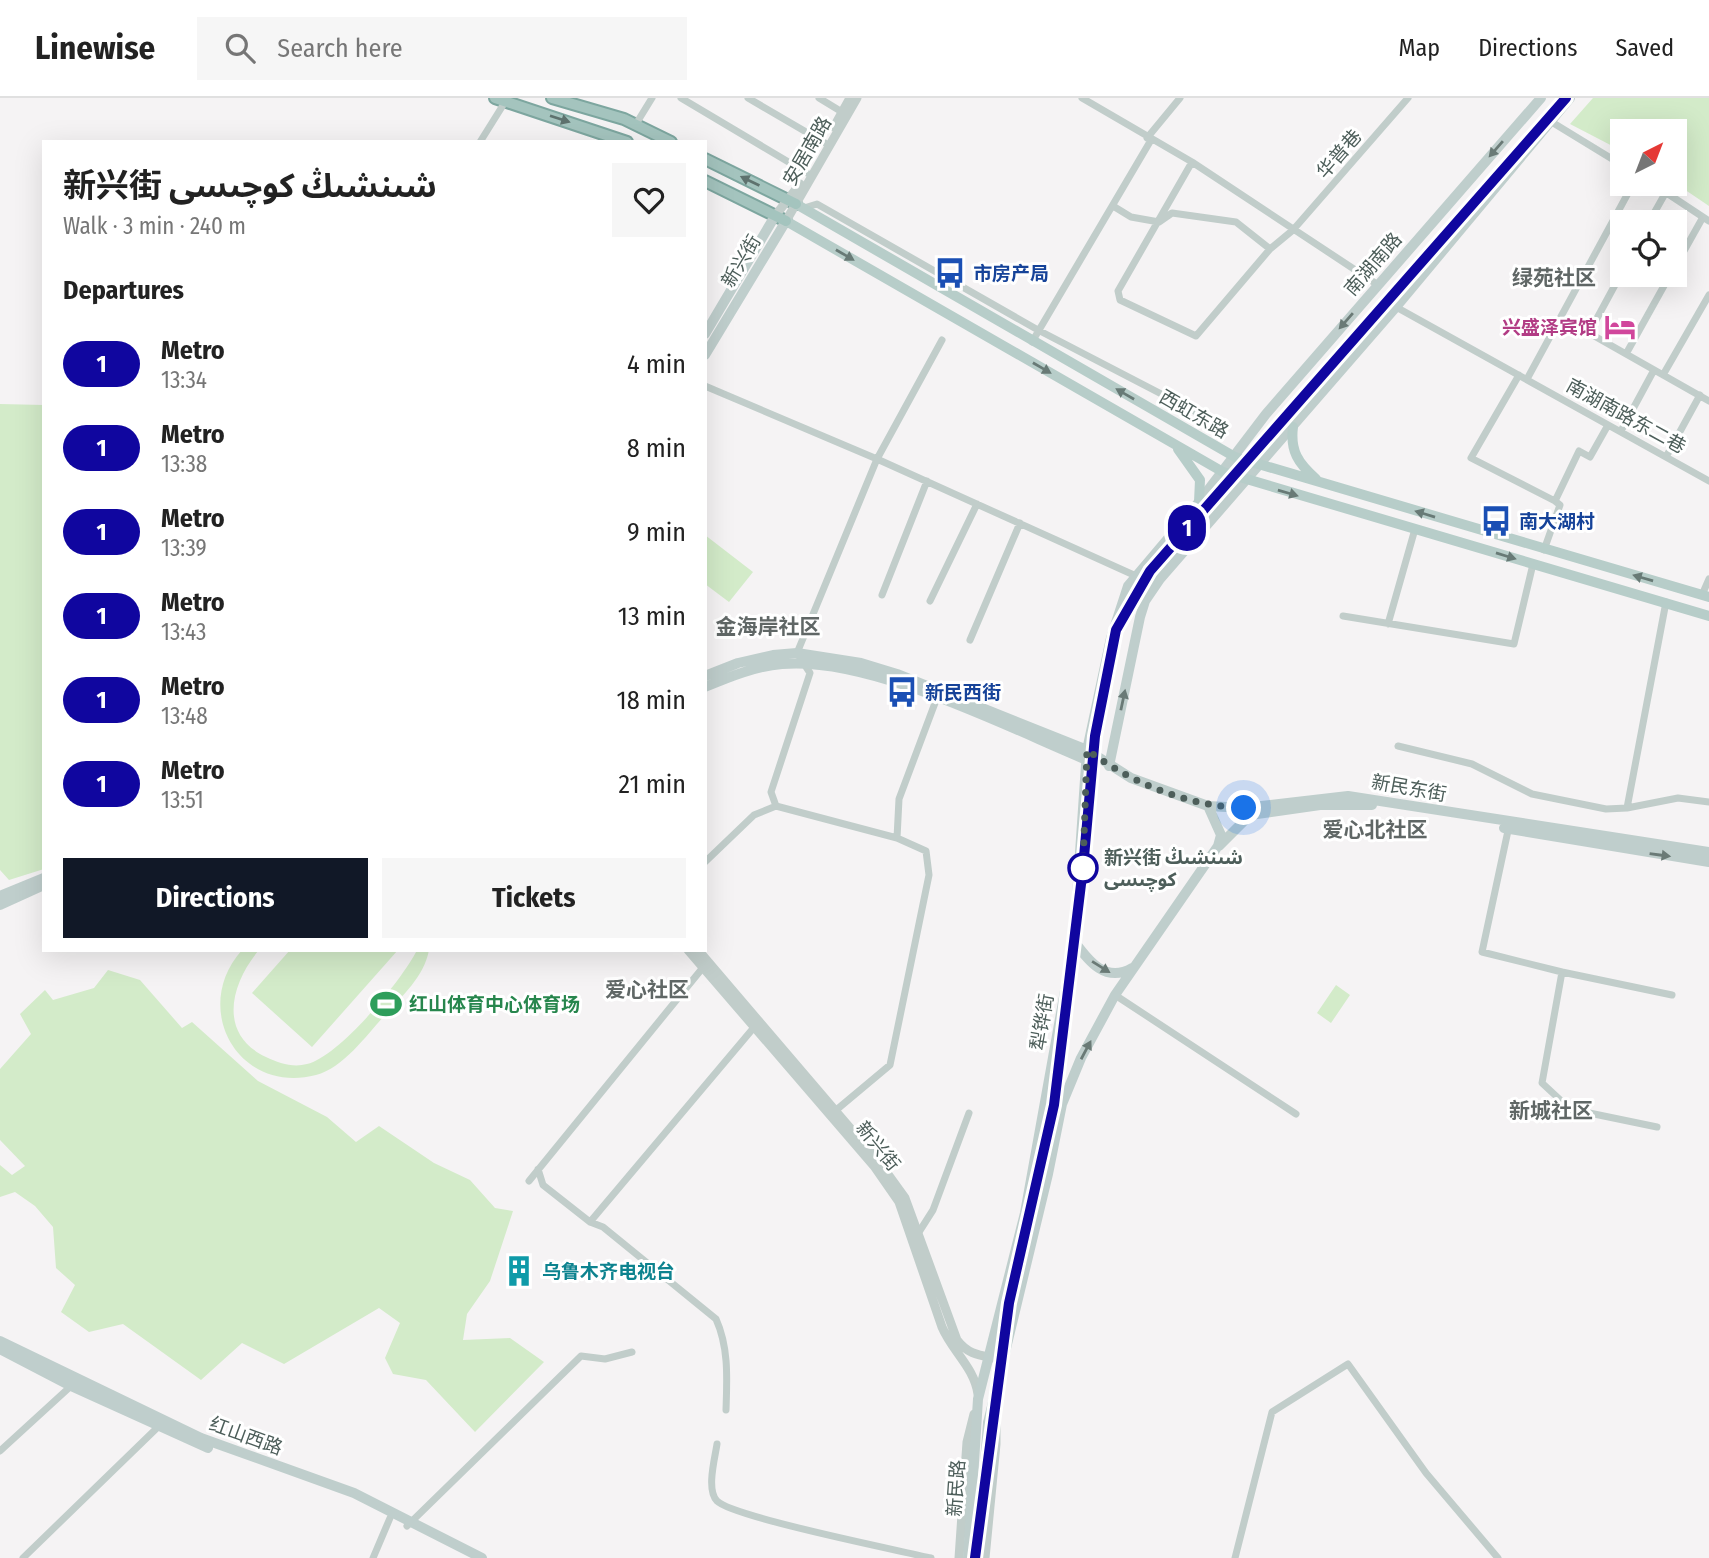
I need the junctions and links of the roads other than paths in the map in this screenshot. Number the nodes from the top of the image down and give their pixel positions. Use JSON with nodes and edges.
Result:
{"nodes":[{"id":1,"x":552,"y":98,"type":"edge"},
{"id":2,"x":652,"y":98,"type":"edge"},
{"id":3,"x":681,"y":98,"type":"edge"},
{"id":4,"x":748,"y":98,"type":"edge"},
{"id":5,"x":819,"y":98,"type":"edge"},
{"id":6,"x":850,"y":98,"type":"edge"},
{"id":7,"x":858,"y":98,"type":"edge"},
{"id":8,"x":1082,"y":98,"type":"edge"},
{"id":9,"x":1180,"y":98,"type":"edge"},
{"id":10,"x":1408,"y":98,"type":"edge"},
{"id":11,"x":1541,"y":98,"type":"edge"},
{"id":12,"x":1570,"y":98,"type":"edge"},
{"id":13,"x":500,"y":100,"type":"edge"},
{"id":14,"x":842,"y":112,"type":"junction"},
{"id":15,"x":1550,"y":121,"type":"junction"},
{"id":16,"x":636,"y":124,"type":"junction"},
{"id":17,"x":1149,"y":139,"type":"junction"},
{"id":18,"x":481,"y":140,"type":"edge"},
{"id":19,"x":621,"y":140,"type":"edge"},
{"id":20,"x":667,"y":140,"type":"edge"},
{"id":21,"x":825,"y":143,"type":"junction"},
{"id":22,"x":1610,"y":158,"type":"edge"},
{"id":23,"x":707,"y":160,"type":"edge"},
{"id":24,"x":1192,"y":162,"type":"junction"},
{"id":25,"x":807,"y":173,"type":"junction"},
{"id":26,"x":707,"y":182,"type":"edge"},
{"id":27,"x":1626,"y":196,"type":"edge"},
{"id":28,"x":1671,"y":196,"type":"edge"},
{"id":29,"x":796,"y":204,"type":"junction"},
{"id":30,"x":1113,"y":206,"type":"junction"},
{"id":31,"x":775,"y":216,"type":"junction"},
{"id":32,"x":1706,"y":219,"type":"edge"},
{"id":33,"x":786,"y":221,"type":"junction"},
{"id":34,"x":1159,"y":222,"type":"junction"},
{"id":35,"x":1293,"y":230,"type":"junction"},
{"id":36,"x":1687,"y":248,"type":"edge"},
{"id":37,"x":1270,"y":249,"type":"junction"},
{"id":38,"x":1378,"y":285,"type":"junction"},
{"id":39,"x":1614,"y":287,"type":"edge"},
{"id":40,"x":1663,"y":287,"type":"edge"},
{"id":41,"x":1709,"y":295,"type":"edge"},
{"id":42,"x":1396,"y":307,"type":"junction"},
{"id":43,"x":1038,"y":330,"type":"junction"},
{"id":44,"x":707,"y":331,"type":"edge"},
{"id":45,"x":942,"y":340,"type":"dead end"},
{"id":46,"x":1032,"y":342,"type":"junction"},
{"id":47,"x":707,"y":352,"type":"edge"},
{"id":48,"x":1626,"y":354,"type":"junction"},
{"id":49,"x":1654,"y":370,"type":"junction"},
{"id":50,"x":1519,"y":375,"type":"junction"},
{"id":51,"x":1663,"y":375,"type":"junction"},
{"id":52,"x":1527,"y":379,"type":"junction"},
{"id":53,"x":707,"y":387,"type":"edge"},
{"id":54,"x":1700,"y":395,"type":"junction"},
{"id":55,"x":1709,"y":401,"type":"edge"},
{"id":56,"x":1198,"y":413,"type":"dead end"},
{"id":57,"x":1608,"y":425,"type":"junction"},
{"id":58,"x":1293,"y":427,"type":"junction"},
{"id":59,"x":1621,"y":431,"type":"junction"},
{"id":60,"x":1171,"y":442,"type":"junction"},
{"id":61,"x":1235,"y":457,"type":"junction"},
{"id":62,"x":1666,"y":457,"type":"junction"},
{"id":63,"x":877,"y":459,"type":"junction"},
{"id":64,"x":1261,"y":465,"type":"junction"},
{"id":65,"x":1223,"y":472,"type":"junction"},
{"id":66,"x":927,"y":481,"type":"junction"},
{"id":67,"x":1247,"y":481,"type":"junction"},
{"id":68,"x":1318,"y":481,"type":"junction"},
{"id":69,"x":1709,"y":481,"type":"edge"},
{"id":70,"x":1555,"y":501,"type":"junction"},
{"id":71,"x":1199,"y":502,"type":"junction"},
{"id":72,"x":977,"y":504,"type":"junction"},
{"id":73,"x":1020,"y":523,"type":"junction"},
{"id":74,"x":1415,"y":529,"type":"junction"},
{"id":75,"x":1544,"y":550,"type":"junction"},
{"id":76,"x":1533,"y":564,"type":"junction"},
{"id":77,"x":1136,"y":575,"type":"junction"},
{"id":78,"x":1709,"y":579,"type":"edge"},
{"id":79,"x":1156,"y":585,"type":"junction"},
{"id":80,"x":882,"y":595,"type":"dead end"},
{"id":81,"x":1705,"y":596,"type":"edge"},
{"id":82,"x":930,"y":601,"type":"dead end"},
{"id":83,"x":1666,"y":603,"type":"junction"},
{"id":84,"x":1709,"y":616,"type":"edge"},
{"id":85,"x":1343,"y":617,"type":"dead end"},
{"id":86,"x":1388,"y":624,"type":"junction"},
{"id":87,"x":970,"y":640,"type":"dead end"},
{"id":88,"x":797,"y":653,"type":"junction"},
{"id":89,"x":804,"y":663,"type":"junction"},
{"id":90,"x":707,"y":675,"type":"edge"},
{"id":91,"x":707,"y":686,"type":"edge"},
{"id":92,"x":939,"y":695,"type":"junction"},
{"id":93,"x":1398,"y":746,"type":"dead end"},
{"id":94,"x":1087,"y":755,"type":"junction"},
{"id":95,"x":1109,"y":766,"type":"junction"},
{"id":96,"x":1709,"y":802,"type":"edge"},
{"id":97,"x":776,"y":806,"type":"junction"},
{"id":98,"x":1208,"y":806,"type":"junction"},
{"id":99,"x":1627,"y":808,"type":"junction"},
{"id":100,"x":1510,"y":825,"type":"junction"},
{"id":101,"x":897,"y":838,"type":"junction"},
{"id":102,"x":1218,"y":846,"type":"junction"},
{"id":103,"x":1709,"y":852,"type":"edge"},
{"id":104,"x":707,"y":860,"type":"edge"},
{"id":105,"x":1709,"y":862,"type":"edge"},
{"id":106,"x":42,"y":879,"type":"edge"},
{"id":107,"x":42,"y":886,"type":"edge"},
{"id":108,"x":0,"y":896,"type":"edge"},
{"id":109,"x":0,"y":905,"type":"edge"},
{"id":110,"x":1074,"y":941,"type":"junction"},
{"id":111,"x":690,"y":952,"type":"edge"},
{"id":112,"x":699,"y":952,"type":"edge"},
{"id":113,"x":705,"y":965,"type":"junction"},
{"id":114,"x":1135,"y":967,"type":"junction"},
{"id":115,"x":1562,"y":972,"type":"junction"},
{"id":116,"x":1115,"y":995,"type":"junction"},
{"id":117,"x":1672,"y":995,"type":"dead end"},
{"id":118,"x":757,"y":1024,"type":"junction"},
{"id":119,"x":835,"y":1111,"type":"junction"},
{"id":120,"x":968,"y":1113,"type":"dead end"},
{"id":121,"x":1296,"y":1114,"type":"dead end"},
{"id":122,"x":1657,"y":1127,"type":"dead end"},
{"id":123,"x":538,"y":1169,"type":"junction"},
{"id":124,"x":528,"y":1181,"type":"dead end"},
{"id":125,"x":590,"y":1222,"type":"junction"},
{"id":126,"x":919,"y":1232,"type":"junction"},
{"id":127,"x":0,"y":1341,"type":"edge"},
{"id":128,"x":0,"y":1349,"type":"edge"},
{"id":129,"x":632,"y":1352,"type":"dead end"},
{"id":130,"x":988,"y":1356,"type":"junction"},
{"id":131,"x":1003,"y":1360,"type":"junction"},
{"id":132,"x":71,"y":1386,"type":"junction"},
{"id":133,"x":996,"y":1389,"type":"junction"},
{"id":134,"x":978,"y":1399,"type":"junction"},
{"id":135,"x":726,"y":1410,"type":"dead end"},
{"id":136,"x":983,"y":1422,"type":"junction"},
{"id":137,"x":159,"y":1426,"type":"junction"},
{"id":138,"x":717,"y":1444,"type":"dead end"},
{"id":139,"x":0,"y":1451,"type":"edge"},
{"id":140,"x":390,"y":1518,"type":"junction"},
{"id":141,"x":408,"y":1524,"type":"junction"},
{"id":142,"x":23,"y":1558,"type":"edge"},
{"id":143,"x":373,"y":1558,"type":"edge"},
{"id":144,"x":472,"y":1558,"type":"edge"},
{"id":145,"x":482,"y":1558,"type":"edge"},
{"id":146,"x":930,"y":1558,"type":"edge"},
{"id":147,"x":959,"y":1558,"type":"edge"},
{"id":148,"x":968,"y":1558,"type":"edge"},
{"id":149,"x":978,"y":1558,"type":"edge"},
{"id":150,"x":985,"y":1558,"type":"edge"},
{"id":151,"x":1235,"y":1558,"type":"edge"},
{"id":152,"x":1498,"y":1558,"type":"edge"}],
"edges":[{"from":1,"to":16,"type":"highway"},
{"from":2,"to":16,"type":"street"},
{"from":3,"to":25,"type":"street"},
{"from":4,"to":21,"type":"street"},
{"from":5,"to":14,"type":"street"},
{"from":6,"to":14,"type":"street","name":"安居南路"},
{"from":7,"to":29,"type":"street","name":"安居南路"},
{"from":8,"to":17,"type":"street"},
{"from":9,"to":17,"type":"street"},
{"from":10,"to":35,"type":"street","name":"华普巷"},
{"from":11,"to":38,"type":"main road","name":"南湖南路","one_way":true},
{"from":12,"to":15,"type":"main road"},
{"from":13,"to":18,"type":"street"},
{"from":13,"to":19,"type":"highway","one_way":true},
{"from":14,"to":21,"type":"street","name":"安居南路"},
{"from":15,"to":22,"type":"street"},
{"from":15,"to":42,"type":"main road"},
{"from":16,"to":20,"type":"highway"},
{"from":17,"to":24,"type":"street"},
{"from":17,"to":30,"type":"street"},
{"from":21,"to":25,"type":"street","name":"安居南路"},
{"from":29,"to":23,"type":"highway","name":"西虹东路","one_way":true},
{"from":24,"to":34,"type":"street"},
{"from":24,"to":35,"type":"street"},
{"from":25,"to":29,"type":"street","name":"安居南路"},
{"from":26,"to":31,"type":"highway","name":"西虹东路"},
{"from":27,"to":52,"type":"street"},
{"from":28,"to":32,"type":"street"},
{"from":29,"to":31,"type":"street","name":"安居南路"},
{"from":29,"to":33,"type":"street","name":"安居南路"},
{"from":29,"to":43,"type":"street"},
{"from":29,"to":46,"type":"main road","name":"西虹东路"},
{"from":30,"to":34,"type":"street"},
{"from":30,"to":43,"type":"street"},
{"from":31,"to":33,"type":"highway","name":"西虹东路"},
{"from":31,"to":44,"type":"main road","name":"新兴街"},
{"from":32,"to":36,"type":"street"},
{"from":33,"to":47,"type":"main road","name":"新兴街"},
{"from":33,"to":60,"type":"main road","name":"西虹东路","one_way":true},
{"from":34,"to":37,"type":"street"},
{"from":34,"to":37,"type":"street","name":"华普巷"},
{"from":35,"to":37,"type":"street","name":"华普巷"},
{"from":35,"to":38,"type":"street"},
{"from":38,"to":61,"type":"main road","name":"南湖南路","one_way":true},
{"from":39,"to":48,"type":"street"},
{"from":40,"to":48,"type":"street"},
{"from":41,"to":51,"type":"street"},
{"from":42,"to":50,"type":"street","name":"南湖南路东二巷"},
{"from":42,"to":58,"type":"main road"},
{"from":43,"to":46,"type":"street"},
{"from":43,"to":56,"type":"street"},
{"from":45,"to":63,"type":"street"},
{"from":61,"to":46,"type":"main road","name":"西虹东路","one_way":true},
{"from":48,"to":49,"type":"street"},
{"from":49,"to":51,"type":"street"},
{"from":49,"to":59,"type":"street"},
{"from":50,"to":52,"type":"street","name":"南湖南路东二巷"},
{"from":50,"to":70,"type":"street"},
{"from":51,"to":54,"type":"street"},
{"from":52,"to":57,"type":"street","name":"南湖南路东二巷"},
{"from":53,"to":63,"type":"street"},
{"from":54,"to":55,"type":"street"},
{"from":54,"to":62,"type":"street"},
{"from":57,"to":59,"type":"street","name":"南湖南路东二巷"},
{"from":57,"to":70,"type":"street"},
{"from":58,"to":64,"type":"main road"},
{"from":58,"to":68,"type":"main road"},
{"from":59,"to":62,"type":"street","name":"南湖南路东二巷"},
{"from":60,"to":65,"type":"main road","name":"西虹东路"},
{"from":60,"to":71,"type":"main road"},
{"from":61,"to":64,"type":"main road","name":"西虹东路"},
{"from":61,"to":65,"type":"main road","name":"犁铧街"},
{"from":62,"to":69,"type":"street","name":"南湖南路东二巷"},
{"from":63,"to":66,"type":"street"},
{"from":63,"to":88,"type":"street"},
{"from":64,"to":67,"type":"main road"},
{"from":64,"to":68,"type":"main road","name":"西虹东路"},
{"from":65,"to":67,"type":"main road","name":"西虹东路"},
{"from":65,"to":71,"type":"main road","name":"犁铧街"},
{"from":66,"to":72,"type":"street"},
{"from":66,"to":80,"type":"street"},
{"from":67,"to":74,"type":"main road","name":"西虹东路","one_way":true},
{"from":67,"to":79,"type":"main road"},
{"from":75,"to":68,"type":"main road","name":"西虹东路","one_way":true},
{"from":70,"to":75,"type":"street"},
{"from":71,"to":77,"type":"main road","name":"犁铧街"},
{"from":72,"to":73,"type":"street"},
{"from":72,"to":82,"type":"street"},
{"from":73,"to":77,"type":"street"},
{"from":73,"to":87,"type":"street"},
{"from":74,"to":76,"type":"main road","name":"西虹东路","one_way":true},
{"from":74,"to":86,"type":"street"},
{"from":81,"to":75,"type":"main road","name":"西虹东路","one_way":true},
{"from":76,"to":83,"type":"main road","name":"西虹东路"},
{"from":76,"to":86,"type":"street"},
{"from":77,"to":79,"type":"street"},
{"from":77,"to":94,"type":"main road","name":"犁铧街"},
{"from":78,"to":81,"type":"street"},
{"from":95,"to":79,"type":"main road","one_way":true},
{"from":83,"to":84,"type":"main road","name":"西虹东路"},
{"from":83,"to":99,"type":"street"},
{"from":85,"to":86,"type":"street"},
{"from":88,"to":89,"type":"street"},
{"from":88,"to":90,"type":"main road"},
{"from":88,"to":92,"type":"main road"},
{"from":89,"to":91,"type":"main road"},
{"from":89,"to":92,"type":"main road"},
{"from":89,"to":97,"type":"street"},
{"from":92,"to":94,"type":"main road"},
{"from":92,"to":101,"type":"street"},
{"from":93,"to":99,"type":"street"},
{"from":94,"to":95,"type":"main road"},
{"from":94,"to":110,"type":"main road","name":"犁铧街"},
{"from":95,"to":98,"type":"main road","name":"新民东街"},
{"from":96,"to":99,"type":"street"},
{"from":97,"to":101,"type":"street"},
{"from":97,"to":104,"type":"street"},
{"from":98,"to":100,"type":"main road","name":"新民东街"},
{"from":98,"to":102,"type":"main road"},
{"from":100,"to":102,"type":"main road","name":"新民东街"},
{"from":100,"to":103,"type":"main road","name":"新民东街"},
{"from":100,"to":105,"type":"main road","name":"新民东街","one_way":true},
{"from":100,"to":115,"type":"street"},
{"from":101,"to":119,"type":"street"},
{"from":102,"to":114,"type":"main road"},
{"from":106,"to":108,"type":"main road"},
{"from":107,"to":109,"type":"main road"},
{"from":110,"to":114,"type":"main road","one_way":true},
{"from":110,"to":130,"type":"main road","name":"犁铧街"},
{"from":111,"to":113,"type":"street","name":"新兴街"},
{"from":112,"to":113,"type":"street","name":"新兴街"},
{"from":113,"to":118,"type":"street","name":"新兴街"},
{"from":113,"to":123,"type":"street"},
{"from":114,"to":116,"type":"main road"},
{"from":115,"to":117,"type":"street"},
{"from":115,"to":122,"type":"street"},
{"from":116,"to":121,"type":"street"},
{"from":131,"to":116,"type":"main road","one_way":true},
{"from":118,"to":119,"type":"street","name":"新兴街"},
{"from":118,"to":125,"type":"street"},
{"from":118,"to":134,"type":"street","name":"新兴街"},
{"from":119,"to":126,"type":"street","name":"新兴街"},
{"from":120,"to":126,"type":"street"},
{"from":123,"to":124,"type":"street"},
{"from":123,"to":125,"type":"street"},
{"from":125,"to":135,"type":"street"},
{"from":126,"to":130,"type":"street","name":"新兴街"},
{"from":127,"to":141,"type":"main road","name":"红山西路"},
{"from":128,"to":132,"type":"main road","name":"红山西路"},
{"from":129,"to":141,"type":"street"},
{"from":130,"to":131,"type":"street","name":"新兴街"},
{"from":130,"to":134,"type":"main road","name":"犁铧街"},
{"from":131,"to":133,"type":"main road"},
{"from":132,"to":137,"type":"main road","name":"红山西路"},
{"from":132,"to":139,"type":"street"},
{"from":133,"to":136,"type":"main road"},
{"from":133,"to":150,"type":"street"},
{"from":134,"to":136,"type":"main road","name":"犁铧街"},
{"from":134,"to":147,"type":"street"},
{"from":136,"to":148,"type":"main road","name":"新民路"},
{"from":136,"to":149,"type":"main road","name":"新民路","bridge":true},
{"from":137,"to":140,"type":"main road","name":"红山西路"},
{"from":137,"to":142,"type":"street"},
{"from":138,"to":146,"type":"street"},
{"from":140,"to":141,"type":"main road","name":"红山西路"},
{"from":140,"to":143,"type":"street"},
{"from":141,"to":144,"type":"main road","name":"红山西路"},
{"from":141,"to":145,"type":"main road","name":"红山西路"},
{"from":151,"to":152,"type":"street"}]}
